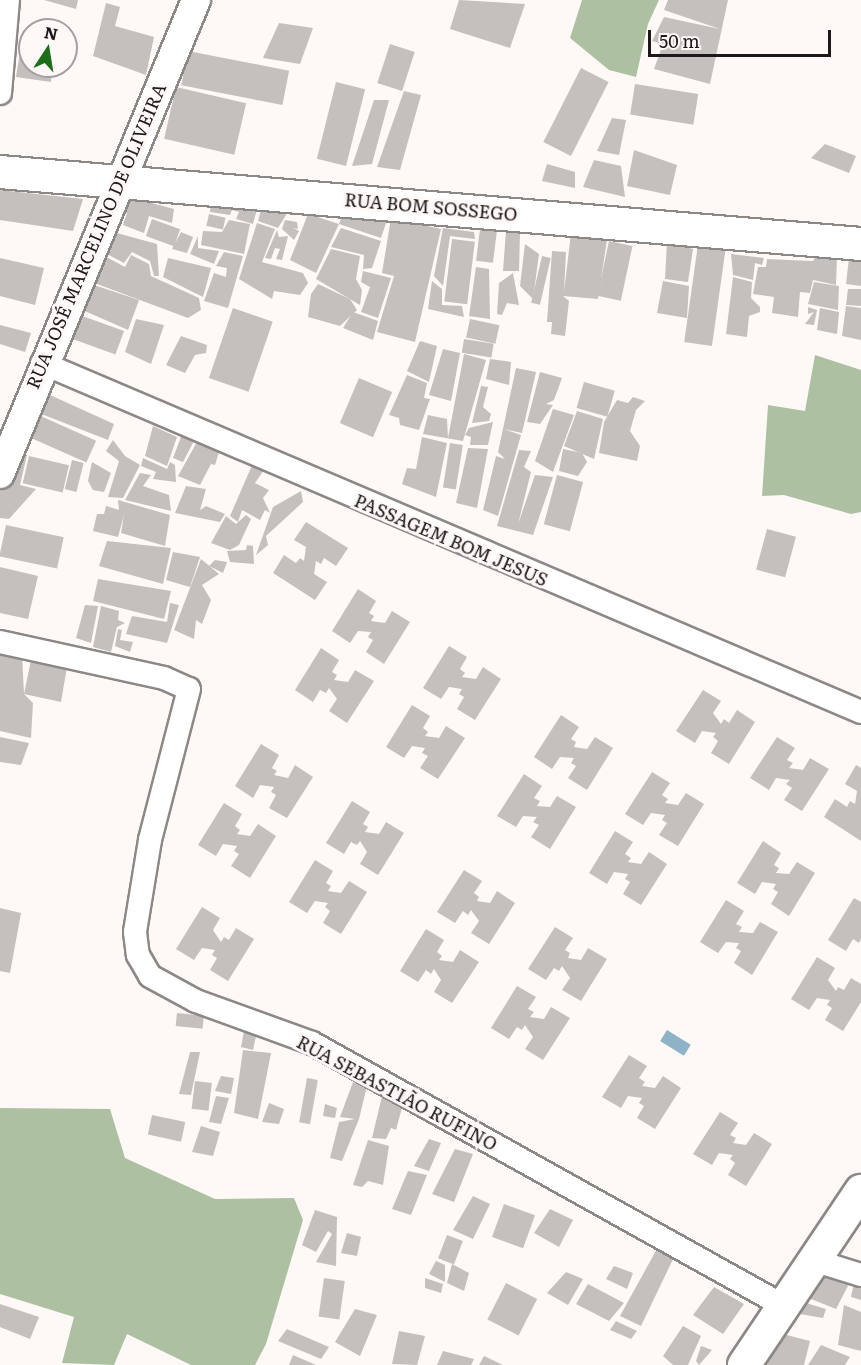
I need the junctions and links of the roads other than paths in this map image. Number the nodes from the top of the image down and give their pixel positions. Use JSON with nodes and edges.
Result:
{"nodes":[{"id":1,"x":8,"y":0,"type":"edge"},
{"id":2,"x":196,"y":0,"type":"edge"},
{"id":3,"x":0,"y":93,"type":"edge"},
{"id":4,"x":0,"y":172,"type":"edge"},
{"id":5,"x":118,"y":180,"type":"junction"},
{"id":6,"x":861,"y":244,"type":"edge"},
{"id":7,"x":42,"y":363,"type":"junction"},
{"id":8,"x":0,"y":474,"type":"edge"},
{"id":9,"x":0,"y":642,"type":"edge"},
{"id":10,"x":861,"y":712,"type":"edge"},
{"id":11,"x":861,"y":1191,"type":"edge"},
{"id":12,"x":816,"y":1261,"type":"junction"},
{"id":13,"x":861,"y":1275,"type":"edge"},
{"id":14,"x":784,"y":1306,"type":"junction"},
{"id":15,"x":744,"y":1365,"type":"edge"}],
"edges":[{"from":1,"to":3,"type":"street"},
{"from":2,"to":5,"type":"street","name":"RUA JOSÉ MARCELINO DE OLIVEIRA"},
{"from":4,"to":5,"type":"main road","name":"RUA BOM SOSSEGO"},
{"from":5,"to":6,"type":"main road","name":"RUA BOM SOSSEGO"},
{"from":5,"to":7,"type":"street","name":"RUA JOSÉ MARCELINO DE OLIVEIRA"},
{"from":7,"to":8,"type":"street","name":"RUA JOSÉ MARCELINO DE OLIVEIRA"},
{"from":7,"to":10,"type":"street","name":"PASSAGEM BOM JESUS"},
{"from":9,"to":14,"type":"street","name":"RUA SEBASTIÃO RUFINO"},
{"from":11,"to":12,"type":"main road"},
{"from":12,"to":13,"type":"street"},
{"from":12,"to":14,"type":"main road"},
{"from":14,"to":15,"type":"main road"}]}
